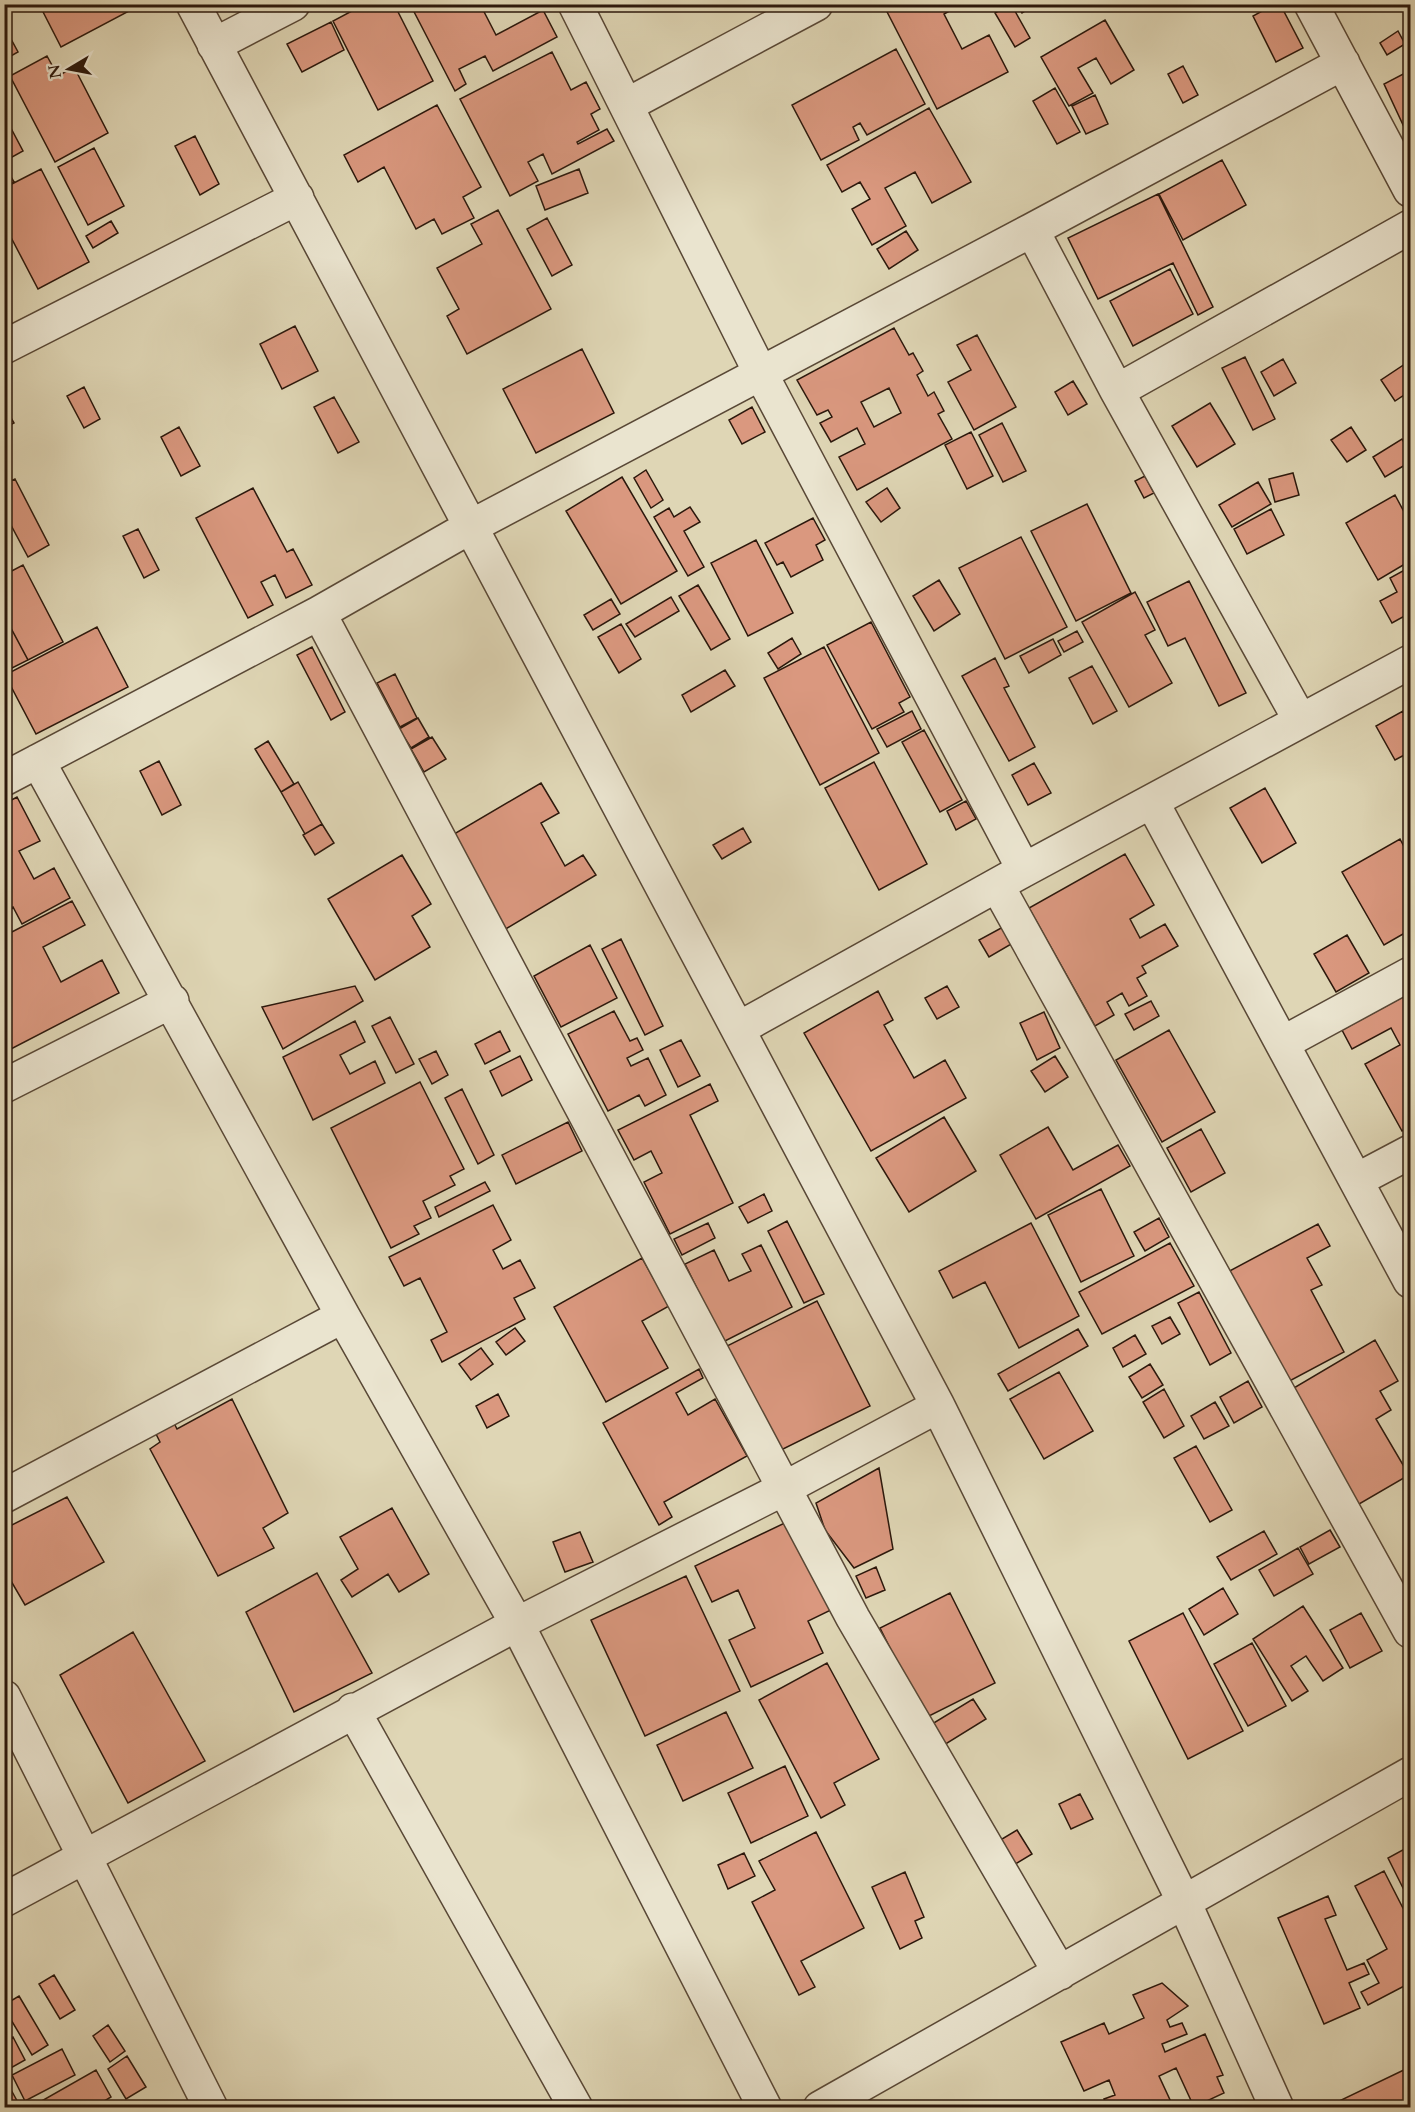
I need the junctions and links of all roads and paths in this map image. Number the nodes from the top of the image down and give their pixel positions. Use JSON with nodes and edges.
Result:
{"nodes":[{"id":1,"x":193,"y":4,"type":"edge"},
{"id":2,"x":293,"y":4,"type":"edge"},
{"id":3,"x":575,"y":4,"type":"edge"},
{"id":4,"x":816,"y":4,"type":"edge"},
{"id":5,"x":1311,"y":4,"type":"edge"},
{"id":6,"x":214,"y":45,"type":"junction"},
{"id":7,"x":1342,"y":63,"type":"junction"},
{"id":8,"x":627,"y":105,"type":"junction"},
{"id":9,"x":1410,"y":189,"type":"edge"},
{"id":10,"x":297,"y":198,"type":"junction"},
{"id":11,"x":1410,"y":227,"type":"edge"},
{"id":12,"x":1032,"y":230,"type":"junction"},
{"id":13,"x":4,"y":347,"type":"edge"},
{"id":14,"x":761,"y":374,"type":"junction"},
{"id":15,"x":1117,"y":391,"type":"junction"},
{"id":16,"x":470,"y":527,"type":"junction"},
{"id":17,"x":319,"y":613,"type":"junction"},
{"id":18,"x":1410,"y":662,"type":"edge"},
{"id":19,"x":1300,"y":720,"type":"junction"},
{"id":20,"x":38,"y":761,"type":"junction"},
{"id":21,"x":4,"y":779,"type":"edge"},
{"id":22,"x":1152,"y":802,"type":"junction"},
{"id":23,"x":1010,"y":877,"type":"junction"},
{"id":24,"x":1410,"y":974,"type":"edge"},
{"id":25,"x":172,"y":1001,"type":"junction"},
{"id":26,"x":738,"y":1029,"type":"junction"},
{"id":27,"x":1283,"y":1042,"type":"junction"},
{"id":28,"x":4,"y":1086,"type":"edge"},
{"id":29,"x":1410,"y":1152,"type":"edge"},
{"id":30,"x":1357,"y":1180,"type":"junction"},
{"id":31,"x":1410,"y":1281,"type":"edge"},
{"id":32,"x":343,"y":1316,"type":"junction"},
{"id":33,"x":938,"y":1406,"type":"junction"},
{"id":34,"x":785,"y":1488,"type":"junction"},
{"id":35,"x":4,"y":1496,"type":"edge"},
{"id":36,"x":517,"y":1624,"type":"junction"},
{"id":37,"x":1410,"y":1631,"type":"edge"},
{"id":38,"x":4,"y":1697,"type":"edge"},
{"id":39,"x":353,"y":1710,"type":"junction"},
{"id":40,"x":1410,"y":1774,"type":"edge"},
{"id":41,"x":85,"y":1857,"type":"junction"},
{"id":42,"x":4,"y":1900,"type":"edge"},
{"id":43,"x":1184,"y":1902,"type":"junction"},
{"id":44,"x":1060,"y":1973,"type":"junction"},
{"id":45,"x":211,"y":2108,"type":"edge"},
{"id":46,"x":576,"y":2108,"type":"edge"},
{"id":47,"x":765,"y":2108,"type":"edge"},
{"id":48,"x":820,"y":2108,"type":"edge"},
{"id":49,"x":1277,"y":2108,"type":"edge"}],
"edges":[{"from":1,"to":6,"type":"street"},
{"from":2,"to":6,"type":"street"},
{"from":3,"to":8,"type":"street"},
{"from":4,"to":8,"type":"street"},
{"from":5,"to":7,"type":"street"},
{"from":6,"to":10,"type":"street"},
{"from":7,"to":9,"type":"street"},
{"from":7,"to":12,"type":"street"},
{"from":8,"to":14,"type":"street"},
{"from":10,"to":13,"type":"street"},
{"from":10,"to":16,"type":"street"},
{"from":11,"to":15,"type":"street"},
{"from":12,"to":14,"type":"street"},
{"from":12,"to":15,"type":"street"},
{"from":14,"to":16,"type":"street"},
{"from":14,"to":23,"type":"street"},
{"from":15,"to":19,"type":"street"},
{"from":16,"to":17,"type":"street"},
{"from":16,"to":26,"type":"street"},
{"from":17,"to":20,"type":"street"},
{"from":17,"to":34,"type":"street"},
{"from":18,"to":19,"type":"street"},
{"from":19,"to":22,"type":"street"},
{"from":20,"to":21,"type":"street"},
{"from":20,"to":25,"type":"street"},
{"from":22,"to":23,"type":"street"},
{"from":22,"to":27,"type":"street"},
{"from":23,"to":26,"type":"street"},
{"from":23,"to":37,"type":"street"},
{"from":24,"to":27,"type":"street"},
{"from":25,"to":28,"type":"street"},
{"from":25,"to":32,"type":"street"},
{"from":26,"to":33,"type":"street"},
{"from":27,"to":30,"type":"street"},
{"from":29,"to":30,"type":"street"},
{"from":30,"to":31,"type":"street"},
{"from":32,"to":35,"type":"street"},
{"from":32,"to":36,"type":"street"},
{"from":33,"to":34,"type":"street"},
{"from":33,"to":43,"type":"street"},
{"from":34,"to":36,"type":"street"},
{"from":34,"to":44,"type":"street"},
{"from":36,"to":39,"type":"street"},
{"from":36,"to":47,"type":"street"},
{"from":38,"to":41,"type":"street"},
{"from":39,"to":41,"type":"street"},
{"from":39,"to":46,"type":"street"},
{"from":40,"to":43,"type":"street"},
{"from":41,"to":42,"type":"street"},
{"from":41,"to":45,"type":"street"},
{"from":43,"to":44,"type":"street"},
{"from":43,"to":49,"type":"street"},
{"from":44,"to":48,"type":"street"}]}
